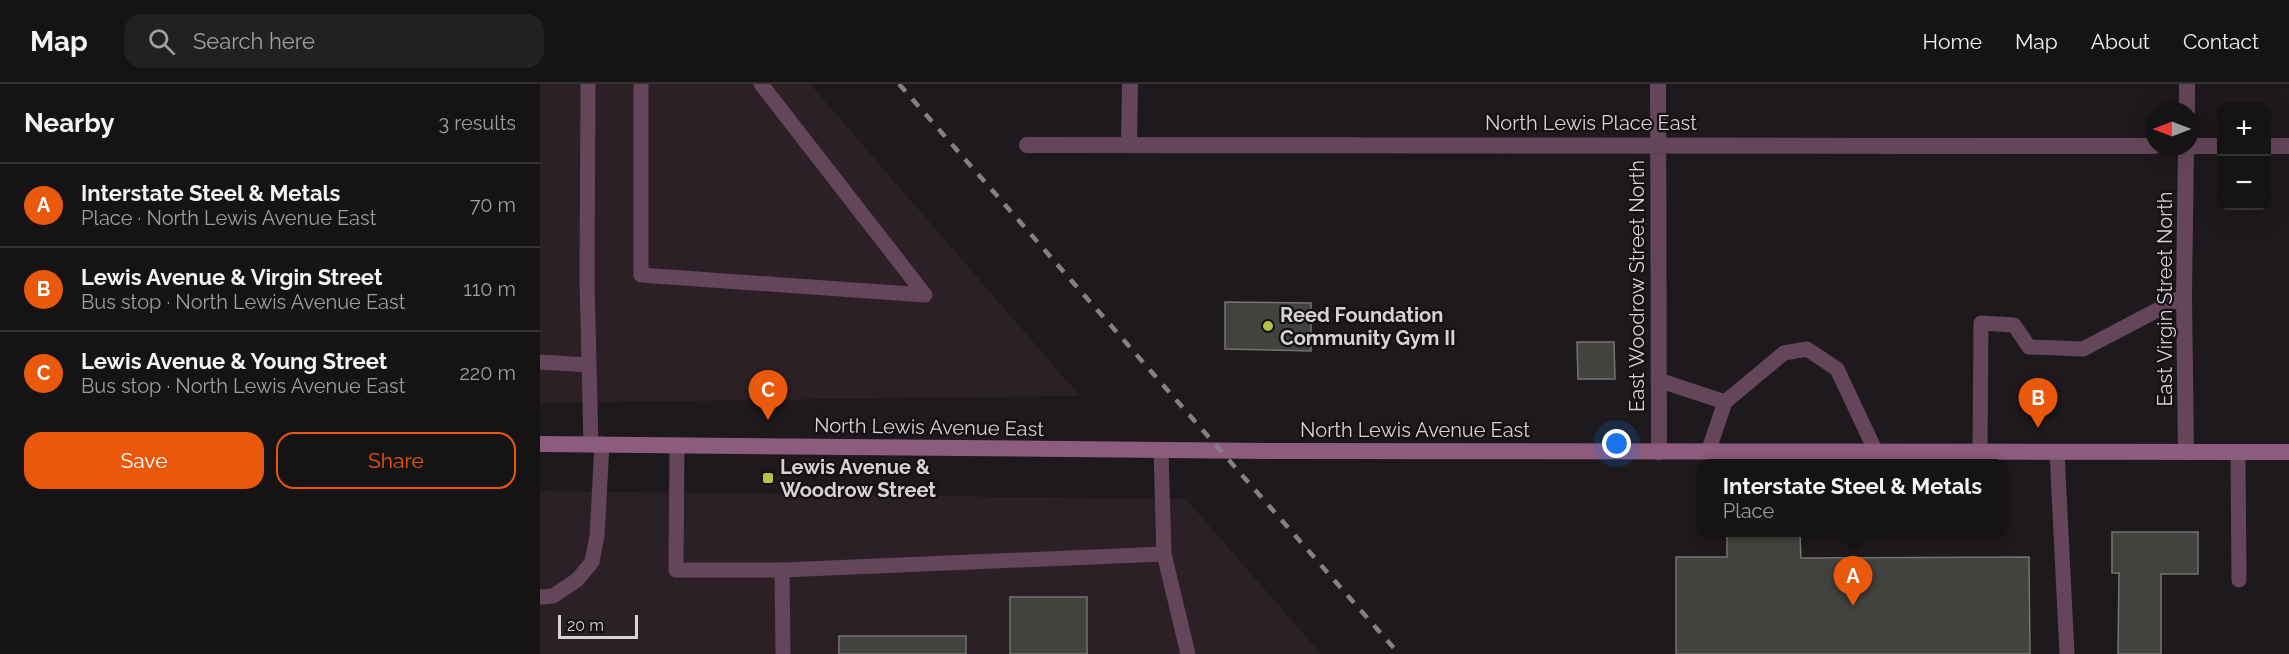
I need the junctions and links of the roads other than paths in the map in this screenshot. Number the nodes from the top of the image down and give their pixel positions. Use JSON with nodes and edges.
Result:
{"nodes":[{"id":1,"x":588,"y":84,"type":"edge"},
{"id":2,"x":641,"y":84,"type":"edge"},
{"id":3,"x":761,"y":84,"type":"edge"},
{"id":4,"x":1130,"y":84,"type":"edge"},
{"id":5,"x":1658,"y":84,"type":"edge"},
{"id":6,"x":2187,"y":84,"type":"edge"},
{"id":7,"x":2187,"y":102,"type":"edge"},
{"id":8,"x":1130,"y":144,"type":"junction"},
{"id":9,"x":1027,"y":145,"type":"dead end"},
{"id":10,"x":1658,"y":145,"type":"junction"},
{"id":11,"x":2145,"y":146,"type":"edge"},
{"id":12,"x":2217,"y":146,"type":"edge"},
{"id":13,"x":2271,"y":146,"type":"edge"},
{"id":14,"x":2289,"y":146,"type":"edge"},
{"id":15,"x":2199,"y":147,"type":"edge"},
{"id":16,"x":2188,"y":156,"type":"edge"},
{"id":17,"x":2184,"y":296,"type":"junction"},
{"id":18,"x":540,"y":362,"type":"edge"},
{"id":19,"x":589,"y":365,"type":"junction"},
{"id":20,"x":1658,"y":380,"type":"junction"},
{"id":21,"x":1725,"y":402,"type":"junction"},
{"id":22,"x":540,"y":444,"type":"edge"},
{"id":23,"x":597,"y":444,"type":"junction"},
{"id":24,"x":677,"y":446,"type":"junction"},
{"id":25,"x":1161,"y":450,"type":"junction"},
{"id":26,"x":1659,"y":452,"type":"junction"},
{"id":27,"x":1708,"y":452,"type":"junction"},
{"id":28,"x":1876,"y":452,"type":"junction"},
{"id":29,"x":1980,"y":452,"type":"junction"},
{"id":30,"x":2057,"y":452,"type":"junction"},
{"id":31,"x":2186,"y":452,"type":"junction"},
{"id":32,"x":2238,"y":452,"type":"junction"},
{"id":33,"x":2289,"y":452,"type":"edge"},
{"id":34,"x":1164,"y":554,"type":"junction"},
{"id":35,"x":782,"y":570,"type":"junction"},
{"id":36,"x":2239,"y":580,"type":"dead end"},
{"id":37,"x":540,"y":597,"type":"edge"},
{"id":38,"x":783,"y":654,"type":"edge"},
{"id":39,"x":1188,"y":654,"type":"edge"},
{"id":40,"x":2067,"y":654,"type":"edge"}],
"edges":[{"from":1,"to":19,"type":"lane"},
{"from":2,"to":3,"type":"lane"},
{"from":4,"to":8,"type":"street"},
{"from":5,"to":10,"type":"street","name":"East Woodrow Street North"},
{"from":6,"to":7,"type":"street"},
{"from":8,"to":9,"type":"street","name":"North Lewis Place East"},
{"from":8,"to":10,"type":"street","name":"North Lewis Place East"},
{"from":10,"to":11,"type":"street","name":"North Lewis Place East"},
{"from":10,"to":20,"type":"street","name":"East Woodrow Street North"},
{"from":12,"to":15,"type":"street"},
{"from":13,"to":14,"type":"street"},
{"from":16,"to":17,"type":"street","name":"East Virgin Street North"},
{"from":17,"to":29,"type":"lane"},
{"from":17,"to":31,"type":"street","name":"East Virgin Street North"},
{"from":18,"to":19,"type":"lane"},
{"from":19,"to":23,"type":"lane"},
{"from":20,"to":21,"type":"lane"},
{"from":20,"to":26,"type":"street","name":"East Woodrow Street North"},
{"from":21,"to":27,"type":"lane"},
{"from":21,"to":28,"type":"lane"},
{"from":22,"to":23,"type":"main road","name":"North Lewis Avenue East"},
{"from":23,"to":24,"type":"main road","name":"North Lewis Avenue East"},
{"from":23,"to":37,"type":"lane"},
{"from":24,"to":25,"type":"main road","name":"North Lewis Avenue East"},
{"from":24,"to":35,"type":"lane"},
{"from":25,"to":26,"type":"main road","name":"North Lewis Avenue East"},
{"from":25,"to":34,"type":"lane"},
{"from":26,"to":27,"type":"main road","name":"North Lewis Avenue East"},
{"from":27,"to":28,"type":"main road","name":"North Lewis Avenue East"},
{"from":28,"to":29,"type":"main road","name":"North Lewis Avenue East"},
{"from":29,"to":30,"type":"main road","name":"North Lewis Avenue East"},
{"from":30,"to":31,"type":"main road","name":"North Lewis Avenue East"},
{"from":30,"to":40,"type":"lane"},
{"from":31,"to":32,"type":"main road","name":"North Lewis Avenue East"},
{"from":32,"to":33,"type":"main road","name":"North Lewis Avenue East"},
{"from":32,"to":36,"type":"lane"},
{"from":34,"to":35,"type":"lane"},
{"from":34,"to":39,"type":"lane"},
{"from":35,"to":38,"type":"lane"}]}
